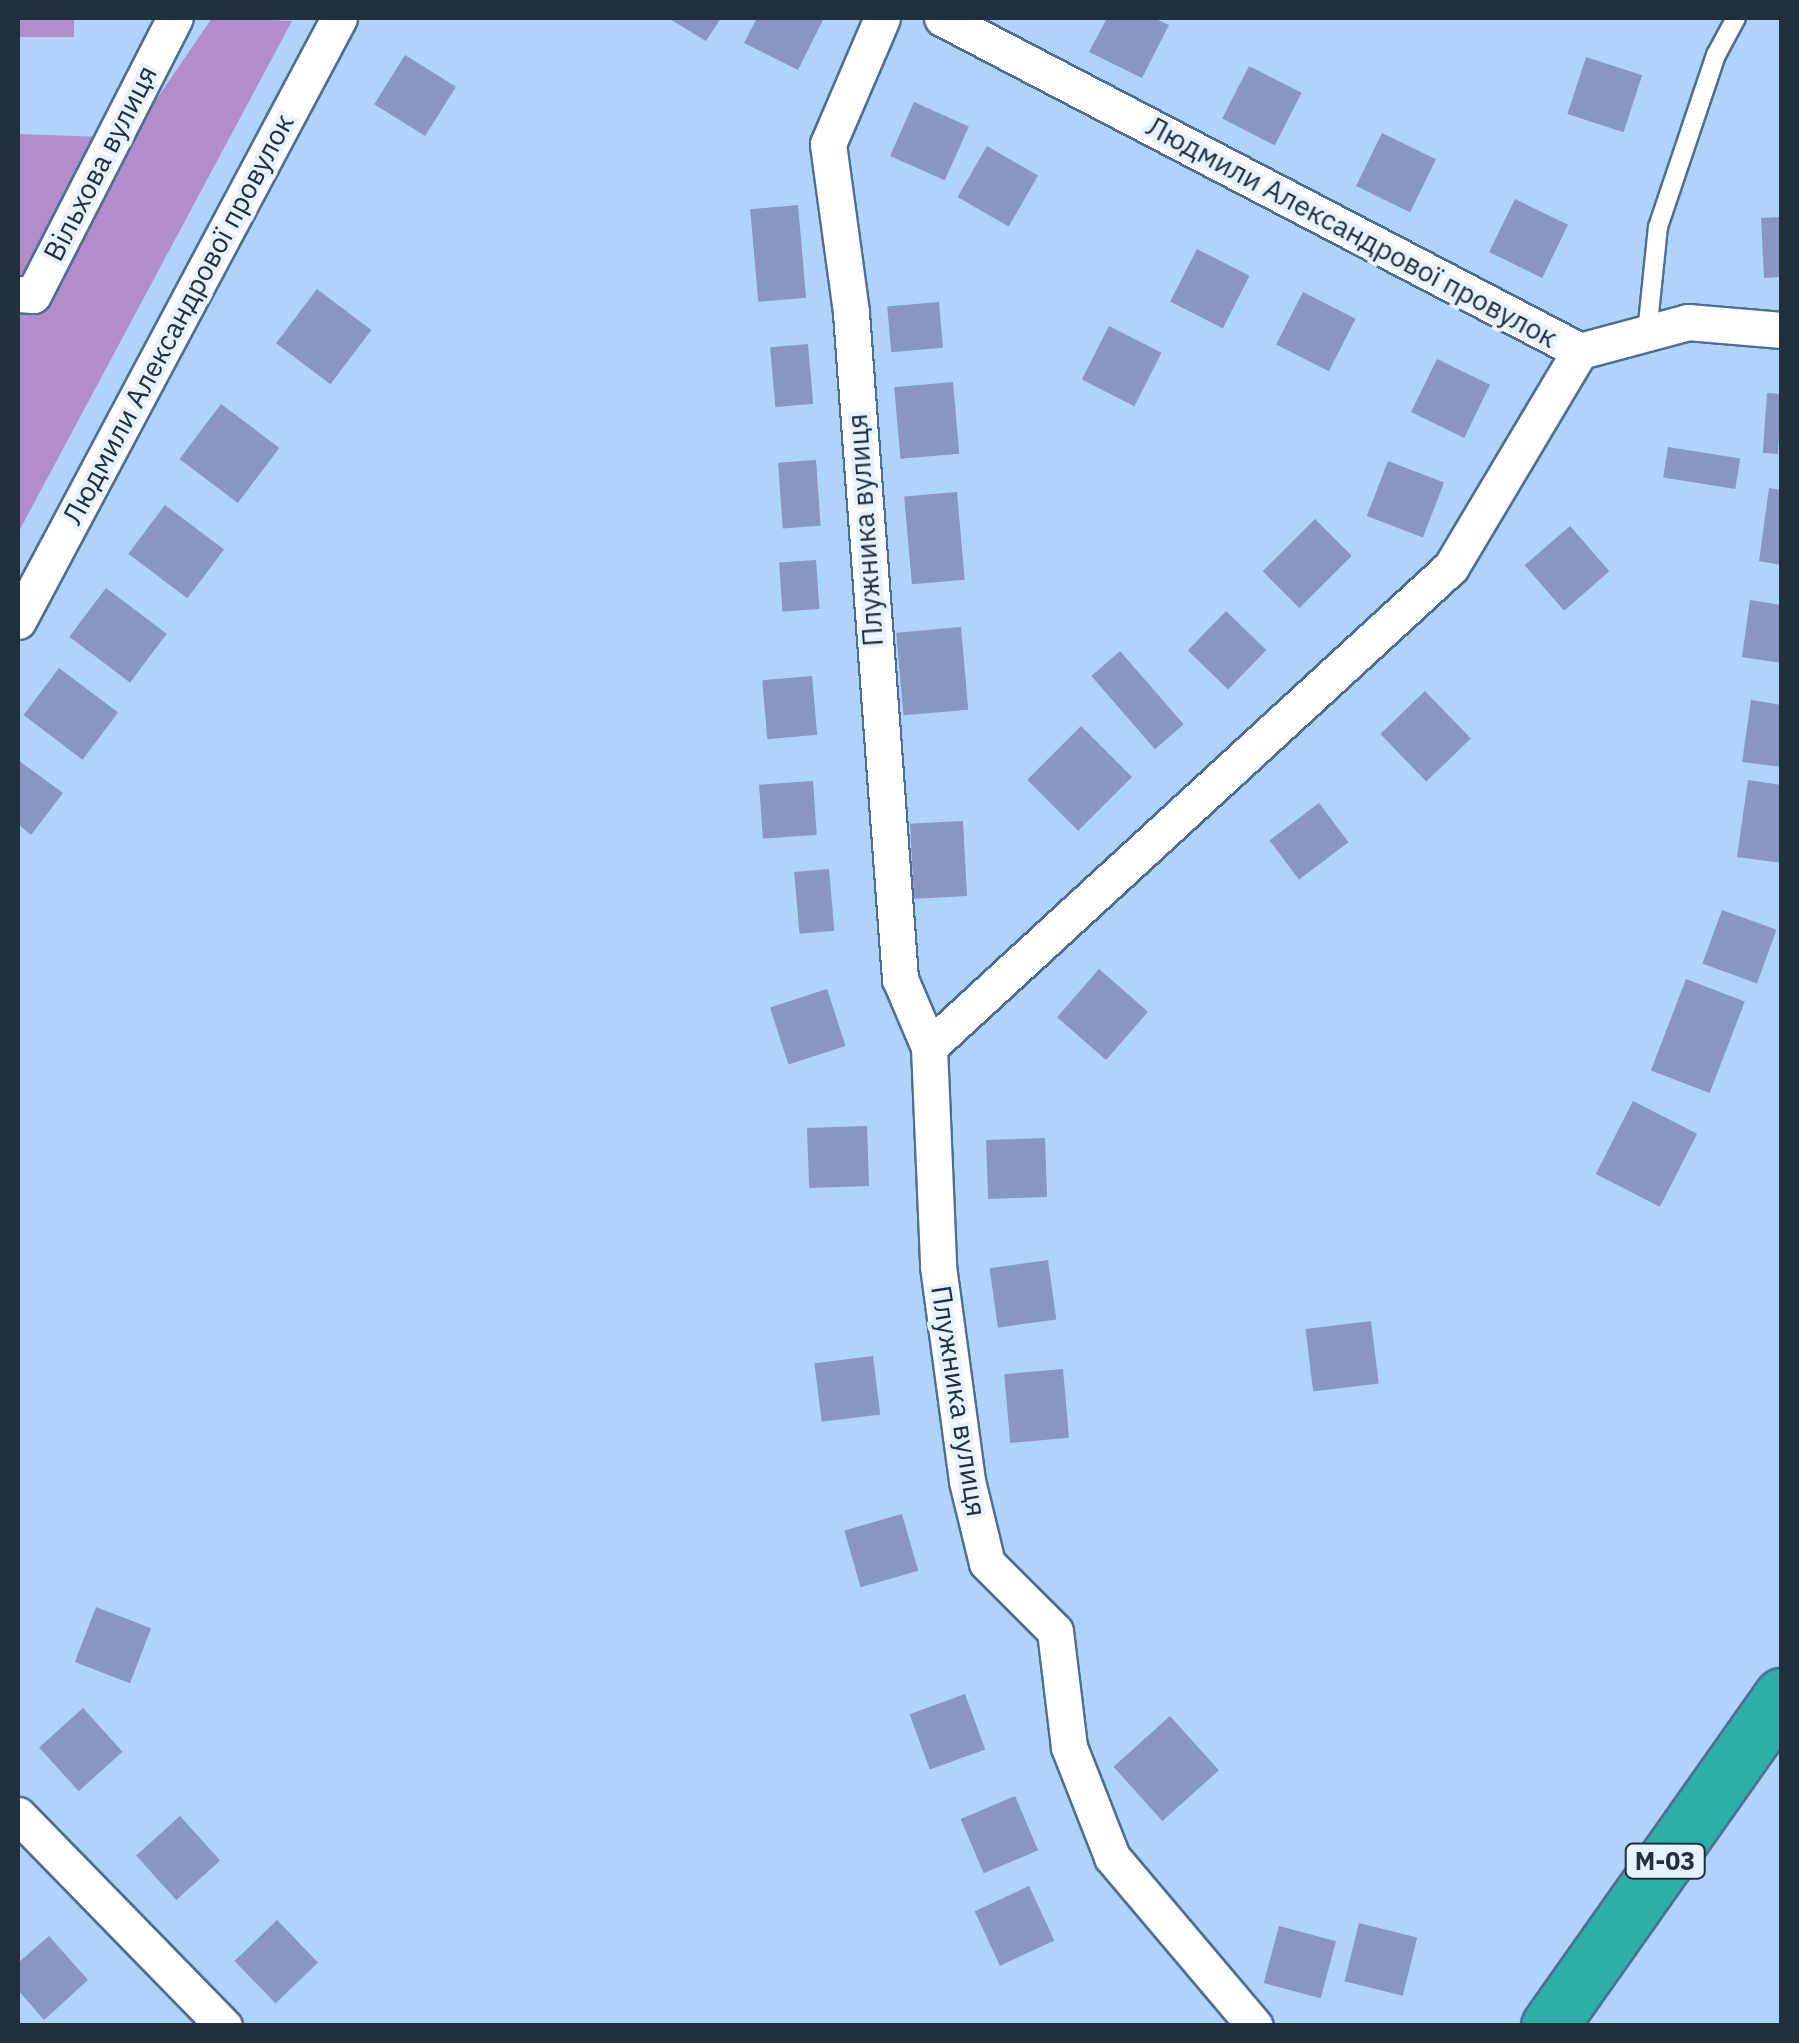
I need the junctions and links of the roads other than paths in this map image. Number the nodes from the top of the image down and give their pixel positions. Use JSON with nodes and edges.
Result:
{"nodes":[{"id":1,"x":174,"y":18,"type":"edge"},
{"id":2,"x":338,"y":18,"type":"edge"},
{"id":3,"x":882,"y":18,"type":"edge"},
{"id":4,"x":942,"y":18,"type":"edge"},
{"id":5,"x":1736,"y":18,"type":"edge"},
{"id":6,"x":18,"y":294,"type":"edge"},
{"id":7,"x":1782,"y":330,"type":"edge"},
{"id":8,"x":1648,"y":333,"type":"junction"},
{"id":9,"x":1580,"y":350,"type":"junction"},
{"id":10,"x":18,"y":622,"type":"edge"},
{"id":11,"x":929,"y":1047,"type":"junction"},
{"id":12,"x":1782,"y":1696,"type":"edge"},
{"id":13,"x":18,"y":1815,"type":"edge"},
{"id":14,"x":224,"y":2026,"type":"edge"},
{"id":15,"x":1255,"y":2026,"type":"edge"},
{"id":16,"x":1549,"y":2026,"type":"edge"}],
"edges":[{"from":1,"to":6,"type":"street","name":"Вільхова вулиця"},
{"from":2,"to":10,"type":"street","name":"Людмили Александрової провулок"},
{"from":3,"to":11,"type":"street","name":"Плужника вулиця"},
{"from":4,"to":9,"type":"street","name":"Людмили Александрової провулок"},
{"from":5,"to":8,"type":"lane"},
{"from":7,"to":8,"type":"street","name":"Людмили Александрової провулок"},
{"from":8,"to":9,"type":"street","name":"Людмили Александрової провулок"},
{"from":9,"to":11,"type":"street"},
{"from":11,"to":15,"type":"street","name":"Плужника вулиця"},
{"from":12,"to":16,"type":"highway","number":"М-03"},
{"from":13,"to":14,"type":"street"}]}
